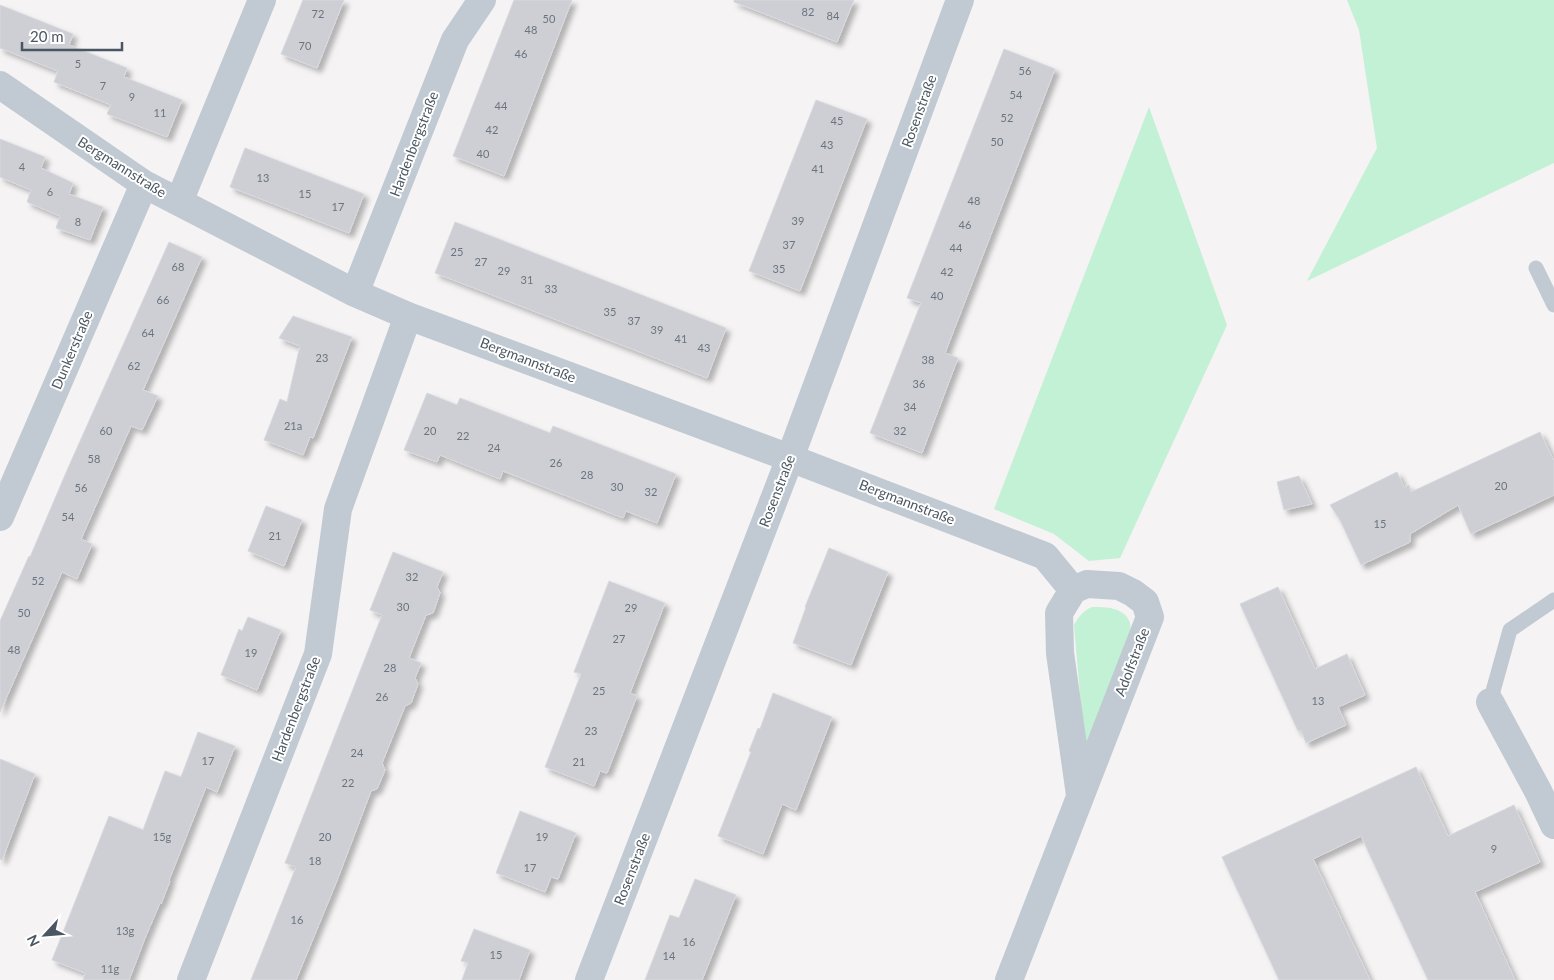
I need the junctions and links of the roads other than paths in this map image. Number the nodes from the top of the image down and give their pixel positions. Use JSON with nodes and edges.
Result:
{"nodes":[{"id":1,"x":262,"y":0,"type":"edge"},
{"id":2,"x":482,"y":0,"type":"edge"},
{"id":3,"x":960,"y":0,"type":"edge"},
{"id":4,"x":0,"y":85,"type":"edge"},
{"id":5,"x":144,"y":184,"type":"junction"},
{"id":6,"x":179,"y":202,"type":"junction"},
{"id":7,"x":1536,"y":268,"type":"dead end"},
{"id":8,"x":355,"y":293,"type":"junction"},
{"id":9,"x":1554,"y":305,"type":"edge"},
{"id":10,"x":408,"y":316,"type":"junction"},
{"id":11,"x":790,"y":458,"type":"junction"},
{"id":12,"x":0,"y":516,"type":"edge"},
{"id":13,"x":1073,"y":590,"type":"junction"},
{"id":14,"x":1554,"y":600,"type":"edge"},
{"id":15,"x":1490,"y":702,"type":"joint"},
{"id":16,"x":1080,"y":795,"type":"junction"},
{"id":17,"x":1551,"y":813,"type":"edge"},
{"id":18,"x":191,"y":980,"type":"edge"},
{"id":19,"x":589,"y":980,"type":"edge"},
{"id":20,"x":1009,"y":980,"type":"edge"}],
"edges":[{"from":1,"to":6,"type":"street"},
{"from":2,"to":8,"type":"street","name":"Hardenbergstraße"},
{"from":3,"to":11,"type":"street","name":"Rosenstraße"},
{"from":4,"to":5,"type":"street","name":"Bergmannstraße"},
{"from":5,"to":6,"type":"street","name":"Bergmannstraße"},
{"from":5,"to":12,"type":"street","name":"Dunkerstraße"},
{"from":6,"to":8,"type":"street","name":"Bergmannstraße"},
{"from":7,"to":9,"type":"lane"},
{"from":8,"to":10,"type":"street","name":"Bergmannstraße"},
{"from":10,"to":11,"type":"street","name":"Bergmannstraße"},
{"from":10,"to":18,"type":"street","name":"Hardenbergstraße"},
{"from":11,"to":13,"type":"street","name":"Bergmannstraße"},
{"from":11,"to":19,"type":"street","name":"Rosenstraße"},
{"from":13,"to":16,"type":"street","name":"Adolfstraße"},
{"from":13,"to":16,"type":"street","name":"Adolfstraße"},
{"from":14,"to":15,"type":"lane"},
{"from":15,"to":17,"type":"street"},
{"from":16,"to":20,"type":"street","name":"Adolfstraße"}]}
